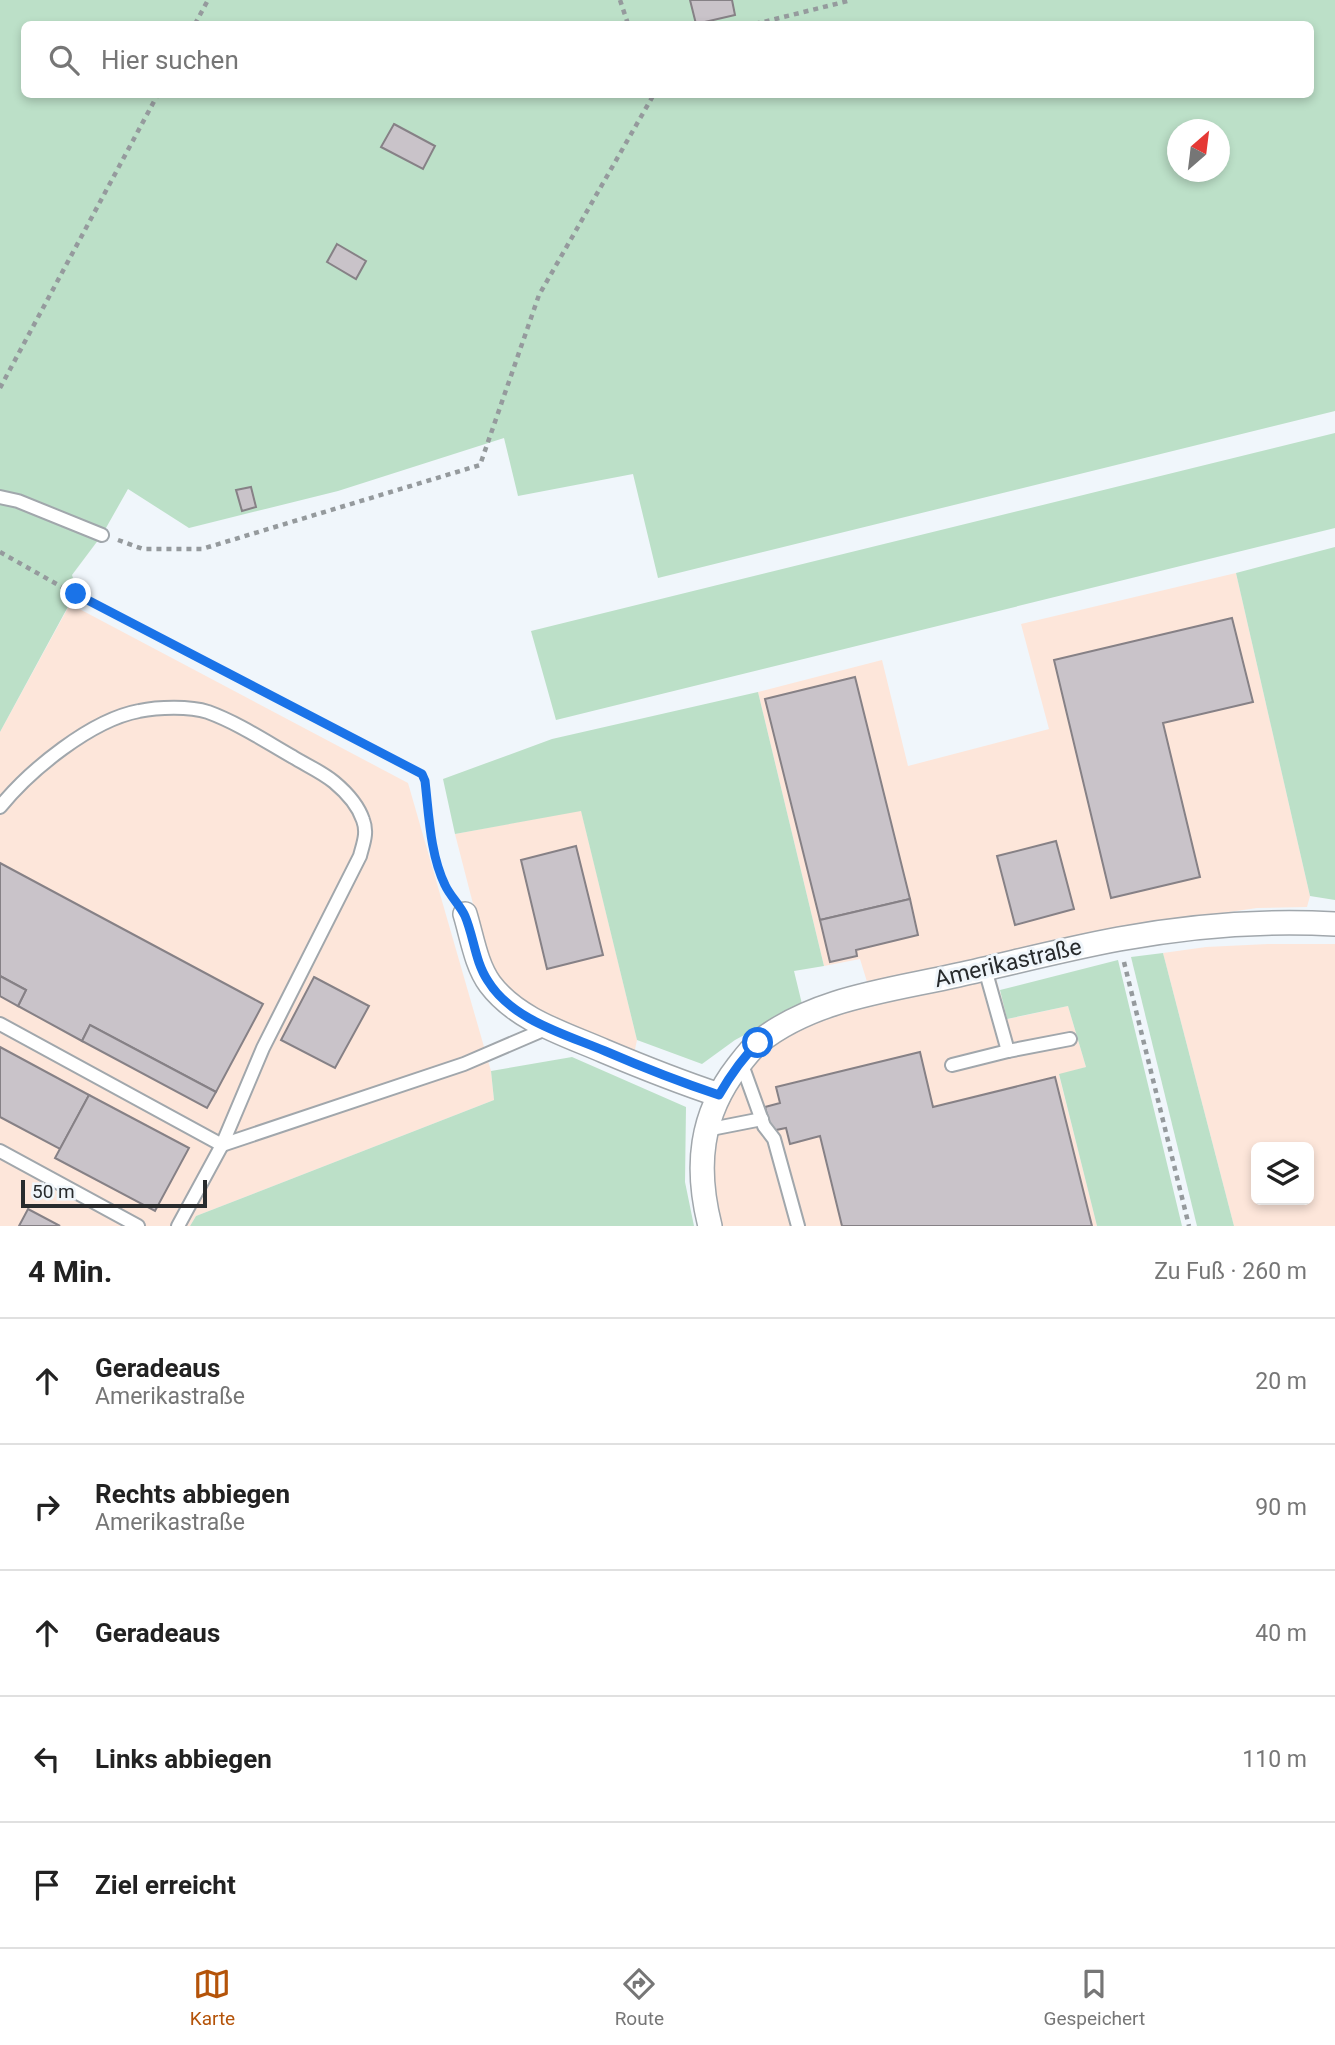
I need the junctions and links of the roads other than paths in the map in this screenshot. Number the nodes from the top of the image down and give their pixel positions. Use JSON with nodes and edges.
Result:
{"nodes":[{"id":1,"x":0,"y":497,"type":"edge"},
{"id":2,"x":102,"y":535,"type":"road end"},
{"id":3,"x":0,"y":807,"type":"edge"},
{"id":4,"x":465,"y":914,"type":"road end"},
{"id":5,"x":1335,"y":924,"type":"edge"},
{"id":6,"x":985,"y":969,"type":"junction"},
{"id":7,"x":0,"y":1024,"type":"edge"},
{"id":8,"x":549,"y":1027,"type":"junction"},
{"id":9,"x":1070,"y":1039,"type":"dead end"},
{"id":10,"x":1008,"y":1051,"type":"junction"},
{"id":11,"x":741,"y":1062,"type":"junction"},
{"id":12,"x":952,"y":1065,"type":"dead end"},
{"id":13,"x":719,"y":1095,"type":"junction"},
{"id":14,"x":762,"y":1119,"type":"junction"},
{"id":15,"x":706,"y":1130,"type":"junction"},
{"id":16,"x":222,"y":1145,"type":"junction"},
{"id":17,"x":0,"y":1151,"type":"edge"},
{"id":18,"x":138,"y":1226,"type":"edge"},
{"id":19,"x":178,"y":1226,"type":"edge"},
{"id":20,"x":710,"y":1226,"type":"edge"},
{"id":21,"x":798,"y":1226,"type":"edge"}],
"edges":[{"from":1,"to":2,"type":"lane"},
{"from":3,"to":16,"type":"lane"},
{"from":4,"to":8,"type":"street"},
{"from":5,"to":6,"type":"street","name":"Amerikastraße"},
{"from":6,"to":10,"type":"lane"},
{"from":6,"to":11,"type":"street","name":"Amerikastraße"},
{"from":7,"to":16,"type":"lane"},
{"from":8,"to":13,"type":"street"},
{"from":8,"to":16,"type":"lane"},
{"from":9,"to":10,"type":"lane"},
{"from":10,"to":12,"type":"lane"},
{"from":11,"to":13,"type":"street","name":"Amerikastraße"},
{"from":11,"to":14,"type":"lane"},
{"from":13,"to":15,"type":"street","name":"Amerikastraße"},
{"from":14,"to":15,"type":"lane"},
{"from":14,"to":21,"type":"lane"},
{"from":15,"to":20,"type":"street","name":"Amerikastraße"},
{"from":16,"to":19,"type":"lane"},
{"from":17,"to":18,"type":"lane"}]}
